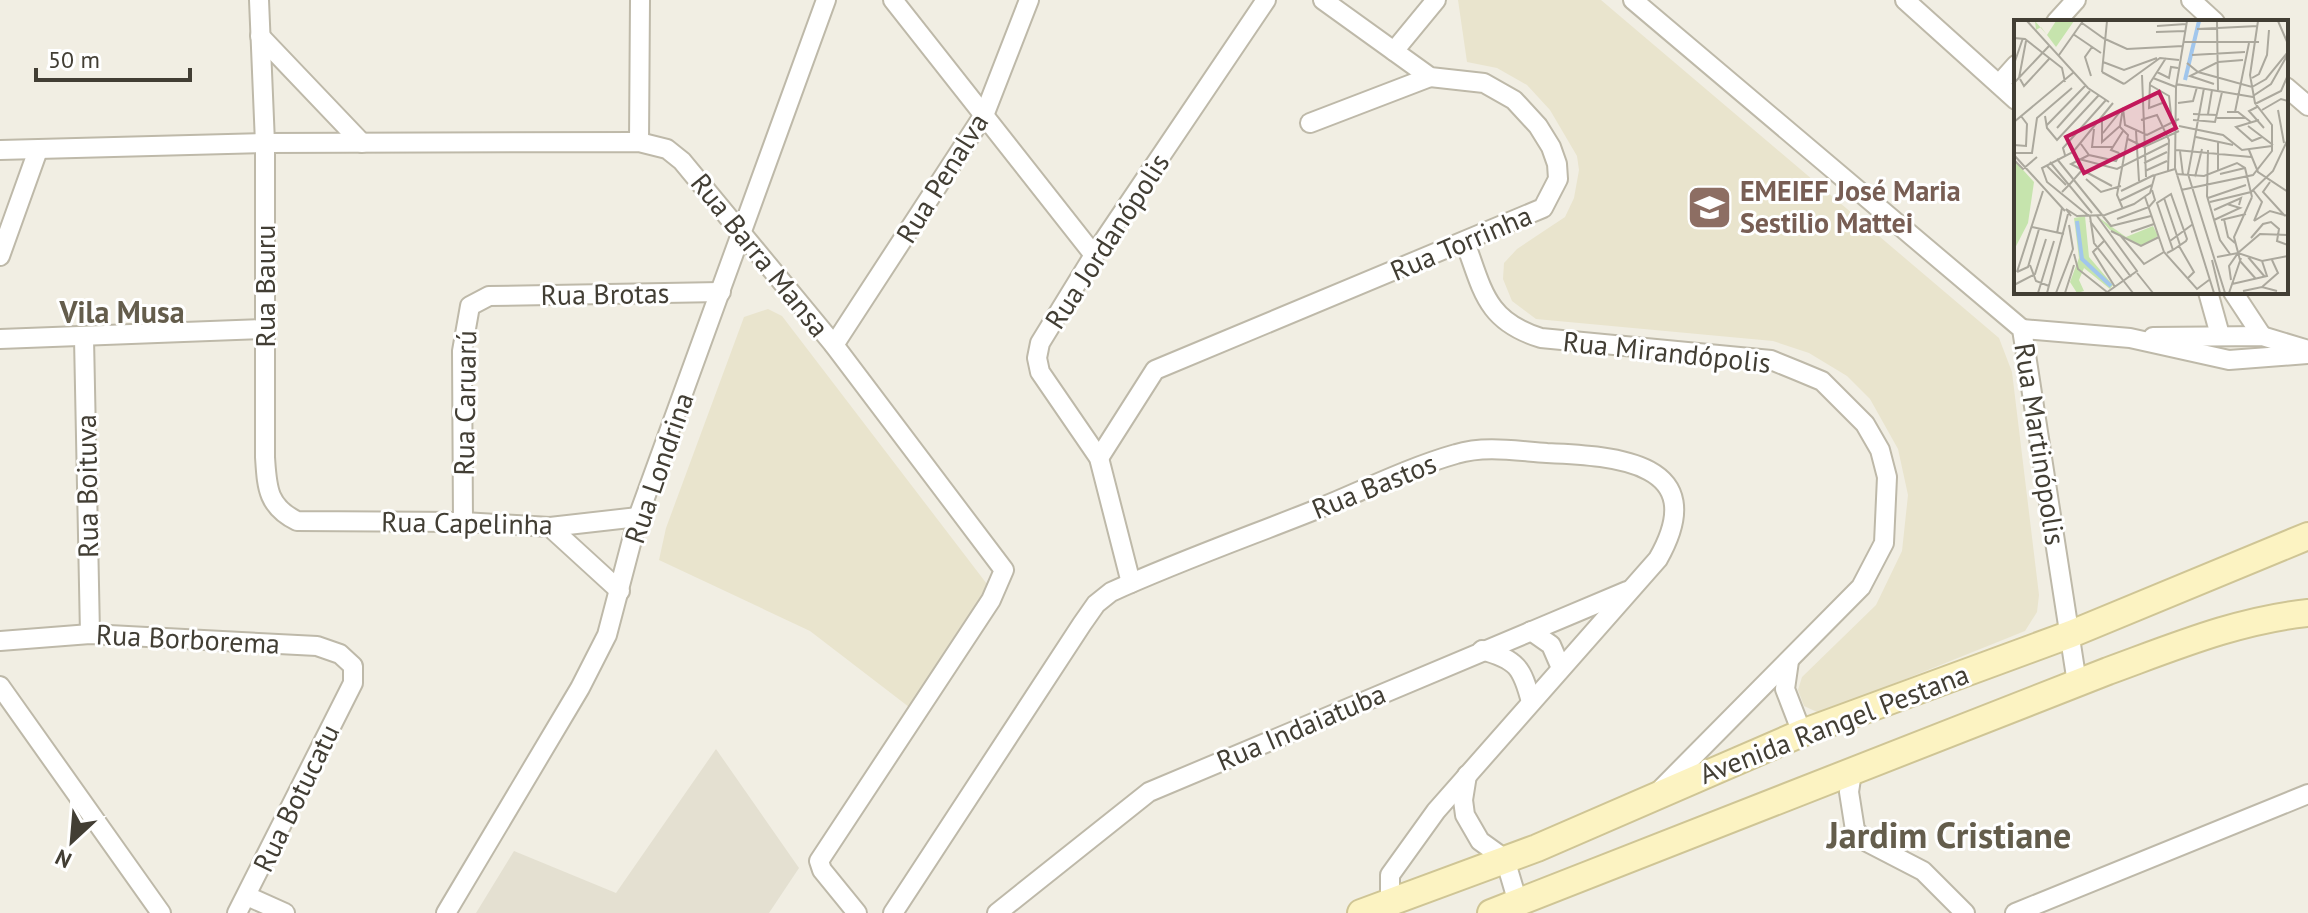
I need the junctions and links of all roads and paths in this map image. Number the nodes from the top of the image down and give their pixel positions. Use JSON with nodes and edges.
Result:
{"nodes":[{"id":1,"x":259,"y":0,"type":"edge"},
{"id":2,"x":640,"y":0,"type":"edge"},
{"id":3,"x":826,"y":0,"type":"edge"},
{"id":4,"x":893,"y":0,"type":"edge"},
{"id":5,"x":1029,"y":0,"type":"edge"},
{"id":6,"x":1266,"y":0,"type":"edge"},
{"id":7,"x":1323,"y":0,"type":"edge"},
{"id":8,"x":1436,"y":0,"type":"edge"},
{"id":9,"x":1633,"y":0,"type":"edge"},
{"id":10,"x":1905,"y":0,"type":"edge"},
{"id":11,"x":2076,"y":0,"type":"edge"},
{"id":12,"x":2191,"y":0,"type":"edge"},
{"id":13,"x":2058,"y":20,"type":"edge"},
{"id":14,"x":2213,"y":20,"type":"edge"},
{"id":15,"x":260,"y":36,"type":"junction"},
{"id":16,"x":1394,"y":51,"type":"junction"},
{"id":17,"x":2014,"y":67,"type":"edge"},
{"id":18,"x":1430,"y":77,"type":"junction"},
{"id":19,"x":2308,"y":82,"type":"edge"},
{"id":20,"x":1999,"y":84,"type":"junction"},
{"id":21,"x":2288,"y":88,"type":"edge"},
{"id":22,"x":2288,"y":89,"type":"edge"},
{"id":23,"x":2014,"y":98,"type":"edge"},
{"id":24,"x":2308,"y":106,"type":"edge"},
{"id":25,"x":985,"y":113,"type":"junction"},
{"id":26,"x":1310,"y":123,"type":"dead end"},
{"id":27,"x":639,"y":142,"type":"junction"},
{"id":28,"x":265,"y":143,"type":"junction"},
{"id":29,"x":362,"y":143,"type":"junction"},
{"id":30,"x":0,"y":150,"type":"edge"},
{"id":31,"x":38,"y":150,"type":"junction"},
{"id":32,"x":743,"y":231,"type":"junction"},
{"id":33,"x":1465,"y":242,"type":"junction"},
{"id":34,"x":1094,"y":255,"type":"junction"},
{"id":35,"x":0,"y":256,"type":"edge"},
{"id":36,"x":721,"y":292,"type":"junction"},
{"id":37,"x":2209,"y":294,"type":"edge"},
{"id":38,"x":2234,"y":294,"type":"edge"},
{"id":39,"x":489,"y":296,"type":"joint"},
{"id":40,"x":265,"y":329,"type":"junction"},
{"id":41,"x":2022,"y":329,"type":"junction"},
{"id":42,"x":2220,"y":335,"type":"junction"},
{"id":43,"x":2262,"y":336,"type":"junction"},
{"id":44,"x":84,"y":338,"type":"junction"},
{"id":45,"x":2130,"y":338,"type":"junction"},
{"id":46,"x":0,"y":339,"type":"edge"},
{"id":47,"x":834,"y":345,"type":"junction"},
{"id":48,"x":2308,"y":352,"type":"edge"},
{"id":49,"x":1099,"y":458,"type":"junction"},
{"id":50,"x":638,"y":517,"type":"junction"},
{"id":51,"x":297,"y":521,"type":"joint"},
{"id":52,"x":463,"y":522,"type":"junction"},
{"id":53,"x":550,"y":527,"type":"junction"},
{"id":54,"x":2308,"y":536,"type":"edge"},
{"id":55,"x":1131,"y":583,"type":"junction"},
{"id":56,"x":1633,"y":588,"type":"junction"},
{"id":57,"x":620,"y":591,"type":"junction"},
{"id":58,"x":2308,"y":613,"type":"edge"},
{"id":59,"x":1531,"y":631,"type":"junction"},
{"id":60,"x":90,"y":634,"type":"junction"},
{"id":61,"x":2071,"y":634,"type":"junction"},
{"id":62,"x":0,"y":641,"type":"edge"},
{"id":63,"x":1482,"y":650,"type":"junction"},
{"id":64,"x":1789,"y":661,"type":"junction"},
{"id":65,"x":1561,"y":668,"type":"junction"},
{"id":66,"x":353,"y":683,"type":"joint"},
{"id":67,"x":2077,"y":683,"type":"junction"},
{"id":68,"x":0,"y":686,"type":"edge"},
{"id":69,"x":1531,"y":702,"type":"junction"},
{"id":70,"x":1802,"y":733,"type":"junction"},
{"id":71,"x":1467,"y":772,"type":"junction"},
{"id":72,"x":1852,"y":772,"type":"junction"},
{"id":73,"x":2308,"y":794,"type":"edge"},
{"id":74,"x":1655,"y":795,"type":"junction"},
{"id":75,"x":1505,"y":859,"type":"junction"},
{"id":76,"x":247,"y":896,"type":"junction"},
{"id":77,"x":1518,"y":903,"type":"junction"},
{"id":78,"x":1390,"y":908,"type":"edge"},
{"id":79,"x":161,"y":913,"type":"edge"},
{"id":80,"x":237,"y":913,"type":"edge"},
{"id":81,"x":285,"y":913,"type":"edge"},
{"id":82,"x":446,"y":913,"type":"edge"},
{"id":83,"x":857,"y":913,"type":"edge"},
{"id":84,"x":893,"y":913,"type":"edge"},
{"id":85,"x":997,"y":913,"type":"edge"},
{"id":86,"x":1361,"y":913,"type":"edge"},
{"id":87,"x":1491,"y":913,"type":"edge"},
{"id":88,"x":1965,"y":913,"type":"edge"},
{"id":89,"x":2015,"y":913,"type":"edge"}],
"edges":[{"from":1,"to":15,"type":"street","name":"Rua Bauru"},
{"from":2,"to":27,"type":"street"},
{"from":3,"to":32,"type":"street","name":"Rua Londrina"},
{"from":4,"to":25,"type":"street"},
{"from":5,"to":25,"type":"street","name":"Rua Penalva"},
{"from":6,"to":34,"type":"street","name":"Rua Jordanópolis"},
{"from":7,"to":16,"type":"street","name":"Rua Torrinha"},
{"from":8,"to":16,"type":"street"},
{"from":9,"to":41,"type":"street","name":"Rua Martinópolis"},
{"from":10,"to":20,"type":"street"},
{"from":11,"to":13,"type":"street"},
{"from":12,"to":14,"type":"street"},
{"from":15,"to":28,"type":"street","name":"Rua Bauru"},
{"from":15,"to":29,"type":"street"},
{"from":16,"to":18,"type":"street","name":"Rua Torrinha"},
{"from":17,"to":20,"type":"street"},
{"from":18,"to":26,"type":"street"},
{"from":18,"to":33,"type":"street","name":"Rua Torrinha"},
{"from":19,"to":21,"type":"street"},
{"from":20,"to":23,"type":"street"},
{"from":22,"to":24,"type":"street"},
{"from":25,"to":34,"type":"street"},
{"from":25,"to":47,"type":"street","name":"Rua Penalva"},
{"from":27,"to":29,"type":"street","name":"Rua Barra Mansa"},
{"from":27,"to":32,"type":"street","name":"Rua Barra Mansa"},
{"from":28,"to":29,"type":"street","name":"Rua Barra Mansa"},
{"from":28,"to":31,"type":"street","name":"Rua Barra Mansa"},
{"from":28,"to":40,"type":"street","name":"Rua Bauru"},
{"from":30,"to":31,"type":"street","name":"Rua Barra Mansa"},
{"from":31,"to":35,"type":"street"},
{"from":32,"to":36,"type":"street","name":"Rua Londrina"},
{"from":32,"to":47,"type":"street","name":"Rua Barra Mansa"},
{"from":33,"to":49,"type":"street","name":"Rua Torrinha"},
{"from":33,"to":64,"type":"street","name":"Rua Mirandópolis"},
{"from":34,"to":49,"type":"street","name":"Rua Jordanópolis"},
{"from":36,"to":39,"type":"street","name":"Rua Brotas"},
{"from":36,"to":50,"type":"street","name":"Rua Londrina"},
{"from":37,"to":42,"type":"street"},
{"from":38,"to":43,"type":"street"},
{"from":39,"to":52,"type":"street","name":"Rua Caruarú"},
{"from":40,"to":44,"type":"street"},
{"from":40,"to":51,"type":"street","name":"Rua Bauru"},
{"from":41,"to":45,"type":"street"},
{"from":41,"to":61,"type":"street","name":"Rua Martinópolis"},
{"from":42,"to":43,"type":"street"},
{"from":42,"to":45,"type":"street"},
{"from":43,"to":48,"type":"street"},
{"from":44,"to":46,"type":"street"},
{"from":44,"to":60,"type":"street","name":"Rua Boituva"},
{"from":45,"to":48,"type":"street"},
{"from":47,"to":83,"type":"street","name":"Rua Barra Mansa"},
{"from":49,"to":55,"type":"street","name":"Rua Jordanópolis"},
{"from":50,"to":53,"type":"street","name":"Rua Capelinha"},
{"from":50,"to":57,"type":"street","name":"Rua Londrina"},
{"from":51,"to":52,"type":"street","name":"Rua Capelinha"},
{"from":52,"to":53,"type":"street","name":"Rua Capelinha"},
{"from":53,"to":57,"type":"street"},
{"from":54,"to":61,"type":"main road","name":"Avenida Rangel Pestana"},
{"from":55,"to":56,"type":"street","name":"Rua Bastos"},
{"from":55,"to":84,"type":"street","name":"Rua Bastos"},
{"from":56,"to":59,"type":"street","name":"Rua Indaiatuba"},
{"from":56,"to":65,"type":"street","name":"Rua Bastos"},
{"from":57,"to":82,"type":"street","name":"Rua Londrina"},
{"from":58,"to":67,"type":"main road","name":"Avenida Rangel Pestana"},
{"from":59,"to":63,"type":"street","name":"Rua Indaiatuba"},
{"from":59,"to":65,"type":"street"},
{"from":60,"to":62,"type":"street","name":"Rua Borborema"},
{"from":60,"to":66,"type":"street","name":"Rua Borborema"},
{"from":61,"to":67,"type":"street","name":"Rua Martinópolis"},
{"from":61,"to":70,"type":"main road","name":"Avenida Rangel Pestana"},
{"from":63,"to":69,"type":"street"},
{"from":63,"to":85,"type":"street","name":"Rua Indaiatuba"},
{"from":64,"to":70,"type":"street"},
{"from":64,"to":74,"type":"street","name":"Rua Mirandópolis"},
{"from":65,"to":69,"type":"street","name":"Rua Bastos"},
{"from":66,"to":76,"type":"street","name":"Rua Botucatu"},
{"from":67,"to":72,"type":"main road","name":"Avenida Rangel Pestana"},
{"from":68,"to":79,"type":"street"},
{"from":69,"to":71,"type":"street","name":"Rua Bastos"},
{"from":70,"to":74,"type":"main road","name":"Avenida Rangel Pestana"},
{"from":71,"to":75,"type":"street"},
{"from":71,"to":78,"type":"street","name":"Rua Bastos"},
{"from":72,"to":77,"type":"main road","name":"Avenida Rangel Pestana"},
{"from":72,"to":88,"type":"street"},
{"from":73,"to":89,"type":"street"},
{"from":74,"to":75,"type":"main road","name":"Avenida Rangel Pestana"},
{"from":75,"to":77,"type":"street"},
{"from":75,"to":78,"type":"main road","name":"Avenida Rangel Pestana"},
{"from":76,"to":80,"type":"street","name":"Rua Botucatu"},
{"from":76,"to":81,"type":"street"},
{"from":77,"to":87,"type":"main road","name":"Avenida Rangel Pestana"},
{"from":78,"to":86,"type":"main road","name":"Avenida Rangel Pestana"}]}
